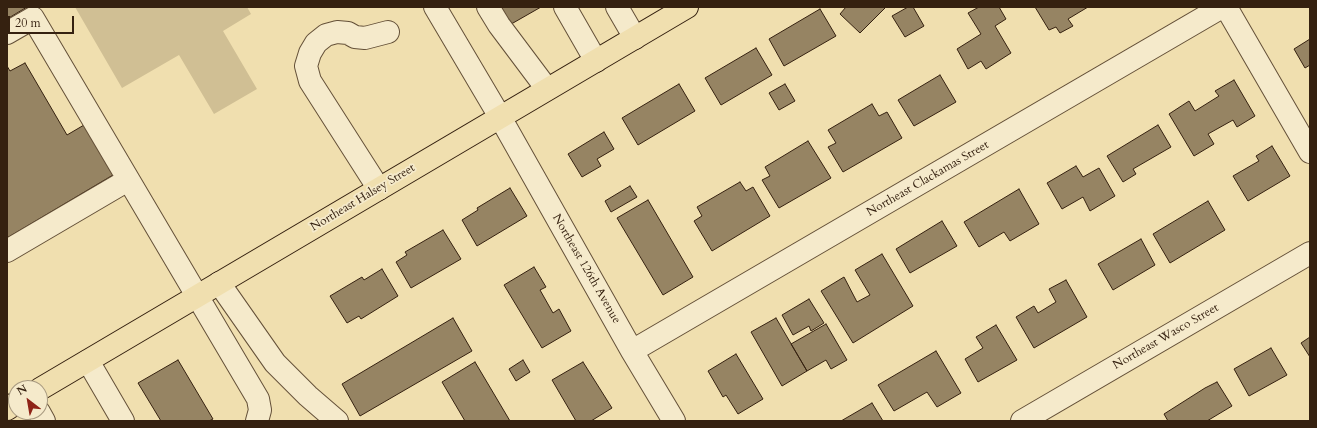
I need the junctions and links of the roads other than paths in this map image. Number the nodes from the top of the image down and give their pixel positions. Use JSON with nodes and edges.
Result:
{"nodes":[{"id":1,"x":435,"y":7,"type":"edge"},
{"id":2,"x":488,"y":7,"type":"edge"},
{"id":3,"x":565,"y":7,"type":"edge"},
{"id":4,"x":617,"y":7,"type":"edge"},
{"id":5,"x":687,"y":7,"type":"edge"},
{"id":6,"x":1222,"y":7,"type":"edge"},
{"id":7,"x":1226,"y":7,"type":"edge"},
{"id":8,"x":388,"y":32,"type":"dead end"},
{"id":9,"x":7,"y":33,"type":"edge"},
{"id":10,"x":635,"y":38,"type":"junction"},
{"id":11,"x":596,"y":61,"type":"junction"},
{"id":12,"x":547,"y":89,"type":"junction"},
{"id":13,"x":500,"y":117,"type":"junction"},
{"id":14,"x":1310,"y":152,"type":"edge"},
{"id":15,"x":128,"y":180,"type":"junction"},
{"id":16,"x":379,"y":189,"type":"junction"},
{"id":17,"x":7,"y":251,"type":"edge"},
{"id":18,"x":1310,"y":253,"type":"edge"},
{"id":19,"x":219,"y":283,"type":"junction"},
{"id":20,"x":197,"y":297,"type":"junction"},
{"id":21,"x":632,"y":351,"type":"junction"},
{"id":22,"x":88,"y":361,"type":"junction"},
{"id":23,"x":48,"y":384,"type":"edge"},
{"id":24,"x":123,"y":421,"type":"edge"},
{"id":25,"x":257,"y":421,"type":"edge"},
{"id":26,"x":337,"y":421,"type":"edge"},
{"id":27,"x":674,"y":421,"type":"edge"},
{"id":28,"x":1022,"y":421,"type":"edge"}],
"edges":[{"from":1,"to":13,"type":"street","name":"Northeast 126th Avenue"},
{"from":2,"to":12,"type":"street"},
{"from":3,"to":11,"type":"street"},
{"from":4,"to":10,"type":"street"},
{"from":5,"to":10,"type":"main road","name":"Northeast Halsey Street"},
{"from":6,"to":21,"type":"street","name":"Northeast Clackamas Street"},
{"from":7,"to":14,"type":"street"},
{"from":8,"to":16,"type":"street"},
{"from":9,"to":15,"type":"street"},
{"from":10,"to":11,"type":"main road","name":"Northeast Halsey Street"},
{"from":11,"to":12,"type":"main road","name":"Northeast Halsey Street"},
{"from":12,"to":13,"type":"main road","name":"Northeast Halsey Street"},
{"from":13,"to":16,"type":"main road","name":"Northeast Halsey Street"},
{"from":13,"to":21,"type":"street","name":"Northeast 126th Avenue"},
{"from":15,"to":17,"type":"street"},
{"from":15,"to":20,"type":"street"},
{"from":16,"to":19,"type":"main road","name":"Northeast Halsey Street"},
{"from":18,"to":28,"type":"street","name":"Northeast Wasco Street"},
{"from":19,"to":20,"type":"main road","name":"Northeast Halsey Street"},
{"from":19,"to":26,"type":"street"},
{"from":20,"to":22,"type":"main road","name":"Northeast Halsey Street"},
{"from":20,"to":25,"type":"street"},
{"from":21,"to":27,"type":"street","name":"Northeast 126th Avenue"},
{"from":22,"to":23,"type":"main road","name":"Northeast Halsey Street"},
{"from":22,"to":24,"type":"street"}]}
